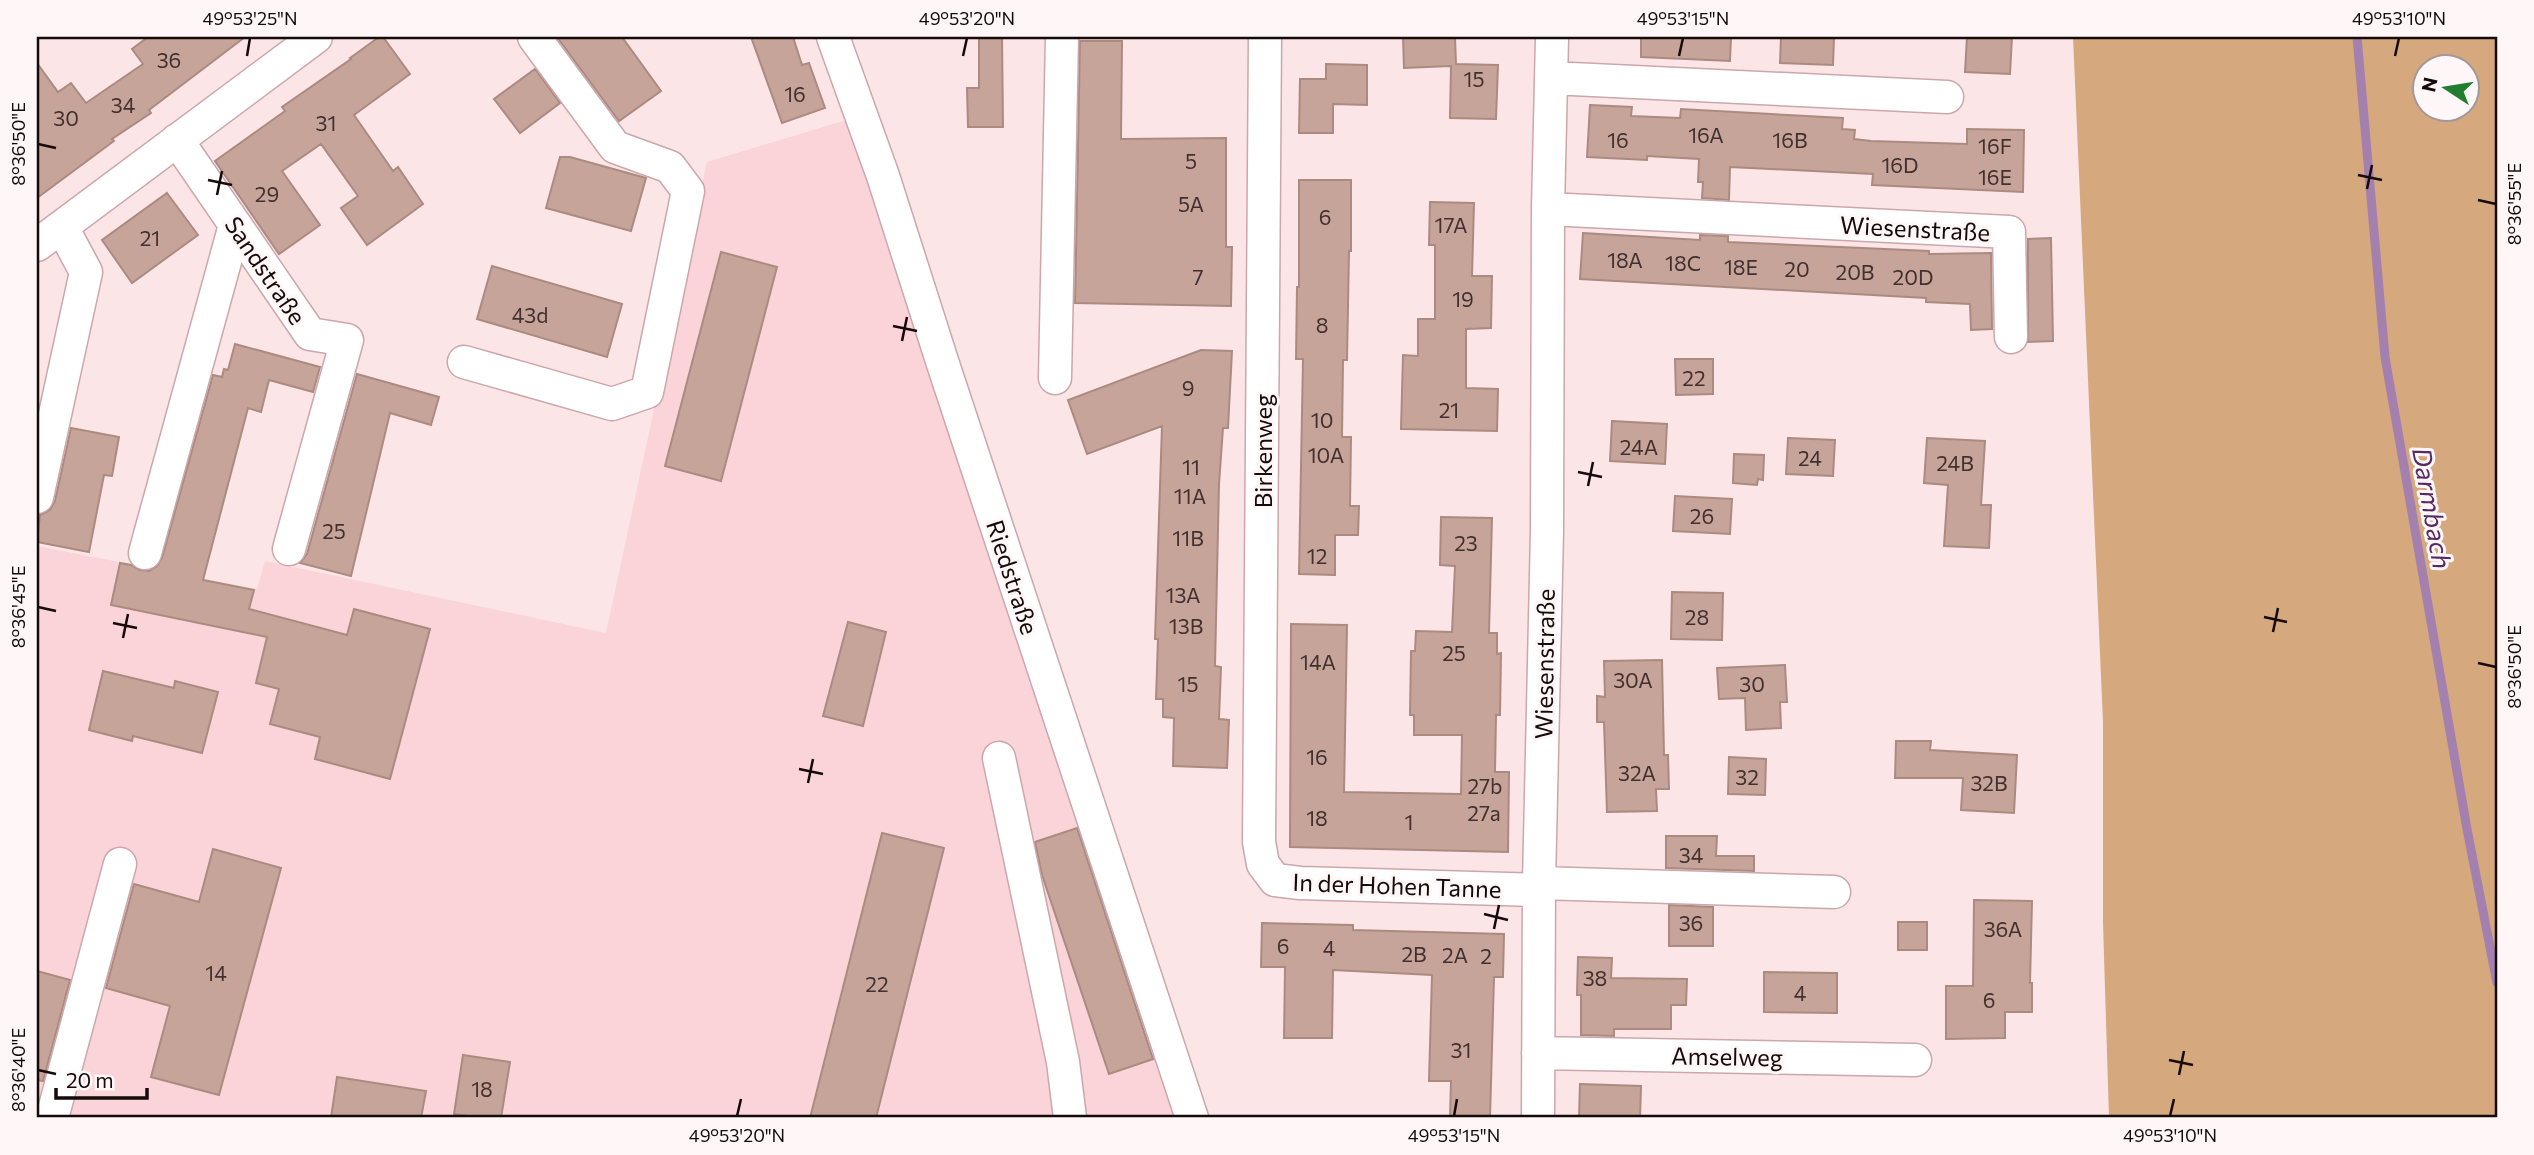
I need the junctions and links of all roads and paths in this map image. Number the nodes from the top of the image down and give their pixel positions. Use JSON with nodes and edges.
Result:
{"nodes":[{"id":1,"x":316,"y":37,"type":"edge"},
{"id":2,"x":534,"y":37,"type":"edge"},
{"id":3,"x":833,"y":37,"type":"edge"},
{"id":4,"x":1062,"y":37,"type":"edge"},
{"id":5,"x":1265,"y":37,"type":"edge"},
{"id":6,"x":1552,"y":37,"type":"edge"},
{"id":7,"x":1551,"y":78,"type":"junction"},
{"id":8,"x":1947,"y":97,"type":"dead end"},
{"id":9,"x":177,"y":140,"type":"junction"},
{"id":10,"x":1549,"y":209,"type":"junction"},
{"id":11,"x":235,"y":225,"type":"junction"},
{"id":12,"x":62,"y":227,"type":"junction"},
{"id":13,"x":37,"y":246,"type":"edge"},
{"id":14,"x":2011,"y":337,"type":"dead end"},
{"id":15,"x":464,"y":362,"type":"dead end"},
{"id":16,"x":1055,"y":378,"type":"dead end"},
{"id":17,"x":37,"y":497,"type":"edge"},
{"id":18,"x":289,"y":550,"type":"dead end"},
{"id":19,"x":145,"y":554,"type":"dead end"},
{"id":20,"x":999,"y":758,"type":"dead end"},
{"id":21,"x":120,"y":864,"type":"dead end"},
{"id":22,"x":1263,"y":864,"type":"joint"},
{"id":23,"x":1539,"y":887,"type":"junction"},
{"id":24,"x":1834,"y":892,"type":"dead end"},
{"id":25,"x":1538,"y":1053,"type":"junction"},
{"id":26,"x":1915,"y":1060,"type":"dead end"},
{"id":27,"x":52,"y":1118,"type":"edge"},
{"id":28,"x":1070,"y":1118,"type":"edge"},
{"id":29,"x":1192,"y":1118,"type":"edge"},
{"id":30,"x":1538,"y":1118,"type":"edge"}],
"edges":[{"from":1,"to":9,"type":"street"},
{"from":2,"to":15,"type":"street"},
{"from":3,"to":29,"type":"street","name":"Riedstraße"},
{"from":4,"to":16,"type":"street"},
{"from":5,"to":22,"type":"street","name":"Birkenweg"},
{"from":6,"to":7,"type":"street","name":"Wiesenstraße"},
{"from":7,"to":8,"type":"street"},
{"from":7,"to":10,"type":"street","name":"Wiesenstraße"},
{"from":9,"to":11,"type":"street","name":"Sandstraße"},
{"from":9,"to":12,"type":"street"},
{"from":10,"to":14,"type":"street","name":"Wiesenstraße"},
{"from":10,"to":23,"type":"street","name":"Wiesenstraße"},
{"from":11,"to":18,"type":"street","name":"Sandstraße"},
{"from":11,"to":19,"type":"street"},
{"from":12,"to":13,"type":"street"},
{"from":12,"to":17,"type":"street"},
{"from":20,"to":28,"type":"street"},
{"from":21,"to":27,"type":"street"},
{"from":22,"to":23,"type":"street","name":"In der Hohen Tanne"},
{"from":23,"to":24,"type":"street","name":"In der Hohen Tanne"},
{"from":23,"to":25,"type":"street","name":"Wiesenstraße"},
{"from":25,"to":26,"type":"street","name":"Amselweg"},
{"from":25,"to":30,"type":"street","name":"Wiesenstraße"}]}
